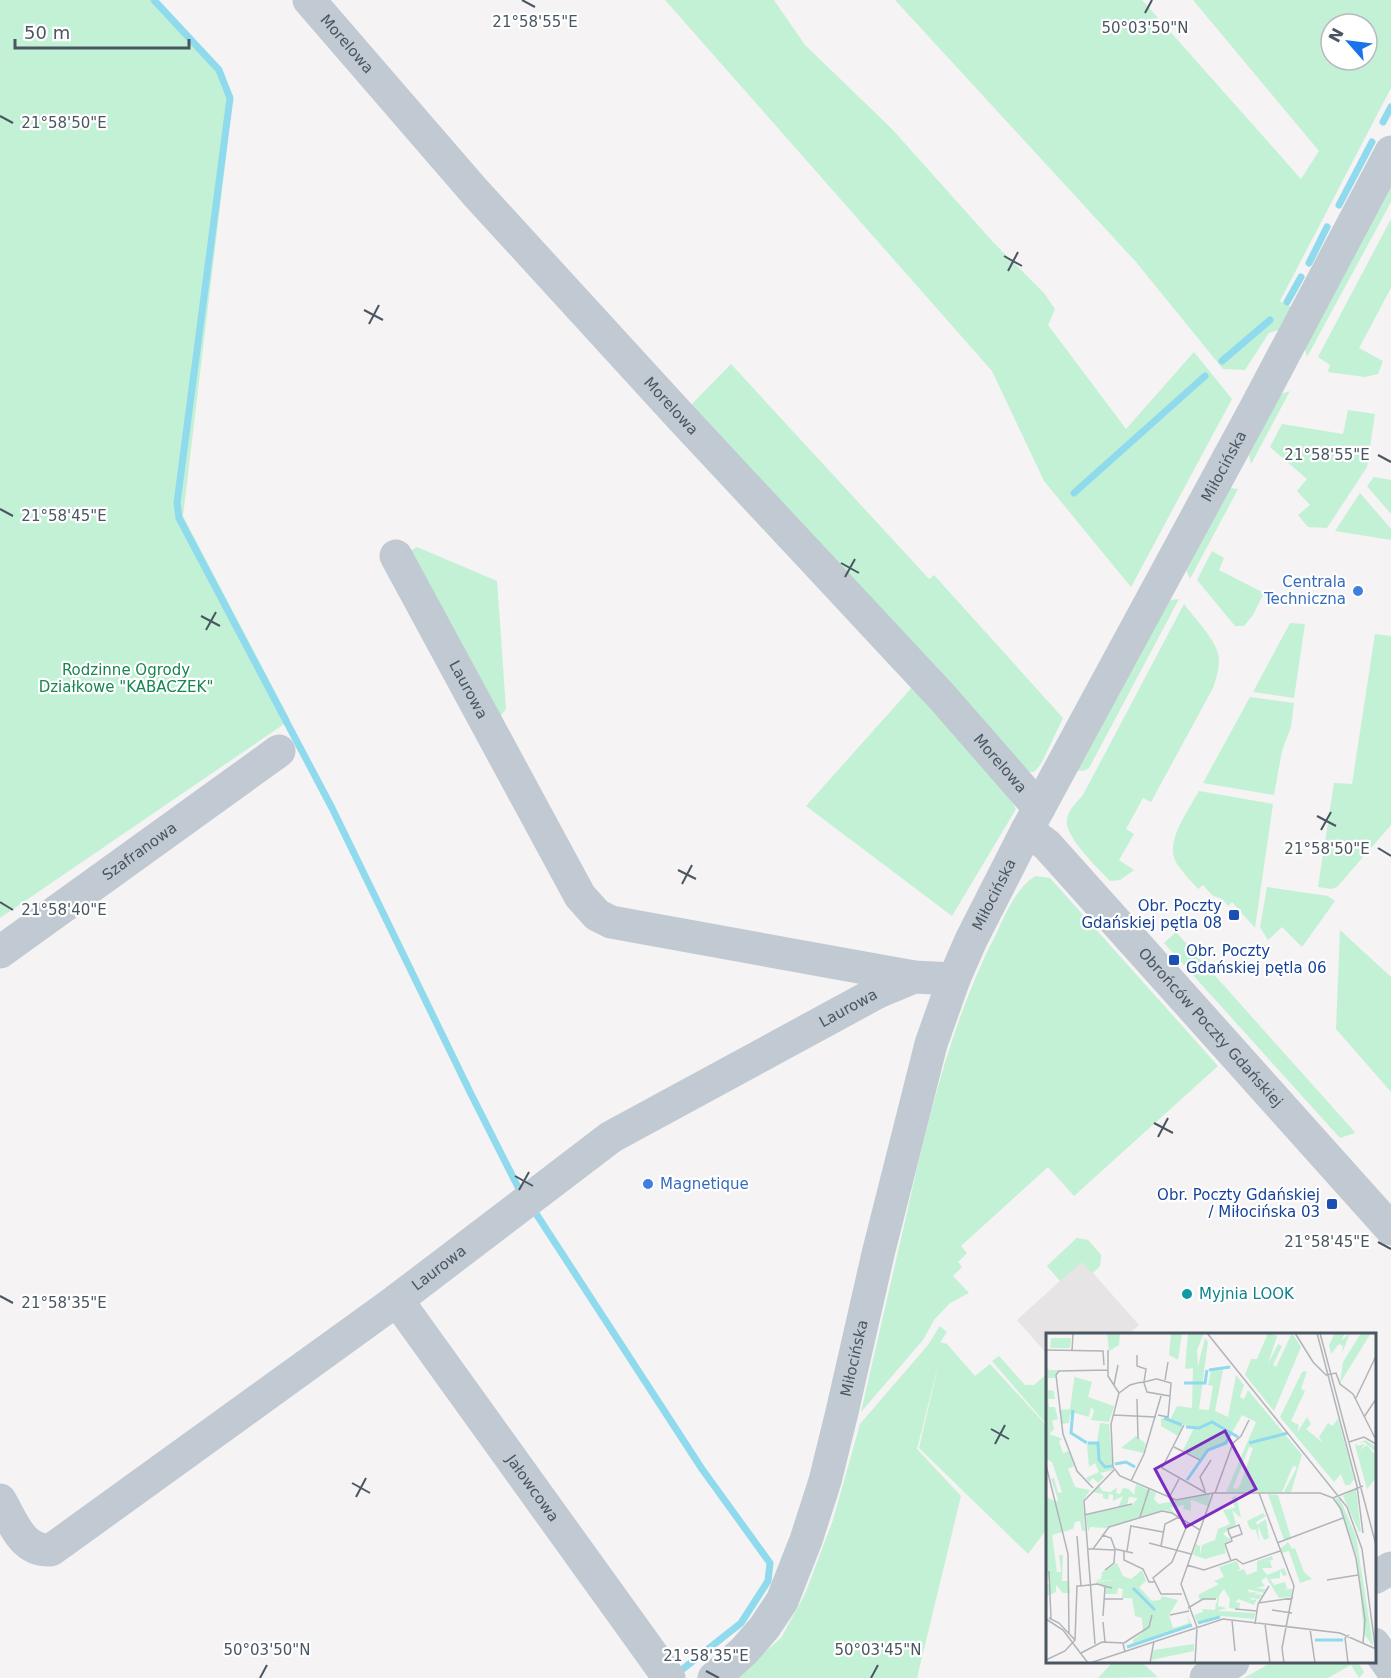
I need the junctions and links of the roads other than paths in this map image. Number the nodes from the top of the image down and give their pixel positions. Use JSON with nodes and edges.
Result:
{"nodes":[{"id":1,"x":309,"y":0,"type":"edge"},
{"id":2,"x":1391,"y":152,"type":"edge"},
{"id":3,"x":396,"y":556,"type":"dead end"},
{"id":4,"x":279,"y":751,"type":"dead end"},
{"id":5,"x":1033,"y":819,"type":"junction"},
{"id":6,"x":0,"y":952,"type":"edge"},
{"id":7,"x":914,"y":977,"type":"junction"},
{"id":8,"x":954,"y":979,"type":"junction"},
{"id":9,"x":1391,"y":1229,"type":"edge"},
{"id":10,"x":397,"y":1300,"type":"junction"},
{"id":11,"x":0,"y":1500,"type":"edge"},
{"id":12,"x":1391,"y":1568,"type":"edge"},
{"id":13,"x":1376,"y":1577,"type":"edge"},
{"id":14,"x":1376,"y":1647,"type":"edge"},
{"id":15,"x":1231,"y":1663,"type":"edge"},
{"id":16,"x":1391,"y":1668,"type":"edge"},
{"id":17,"x":669,"y":1678,"type":"edge"},
{"id":18,"x":714,"y":1678,"type":"edge"},
{"id":19,"x":1206,"y":1678,"type":"edge"}],
"edges":[{"from":1,"to":5,"type":"street","name":"Morelowa"},
{"from":2,"to":5,"type":"street","name":"Miłocińska"},
{"from":3,"to":7,"type":"street","name":"Laurowa"},
{"from":4,"to":6,"type":"street","name":"Szafranowa"},
{"from":5,"to":8,"type":"street","name":"Miłocińska"},
{"from":5,"to":9,"type":"street","name":"Obrońców Poczty Gdańskiej"},
{"from":7,"to":8,"type":"street","name":"Laurowa"},
{"from":7,"to":10,"type":"street","name":"Laurowa"},
{"from":8,"to":18,"type":"street","name":"Miłocińska"},
{"from":10,"to":11,"type":"street","name":"Laurowa"},
{"from":10,"to":17,"type":"street","name":"Jałowcowa"},
{"from":12,"to":13,"type":"street"},
{"from":14,"to":16,"type":"street"},
{"from":15,"to":19,"type":"street"}]}
